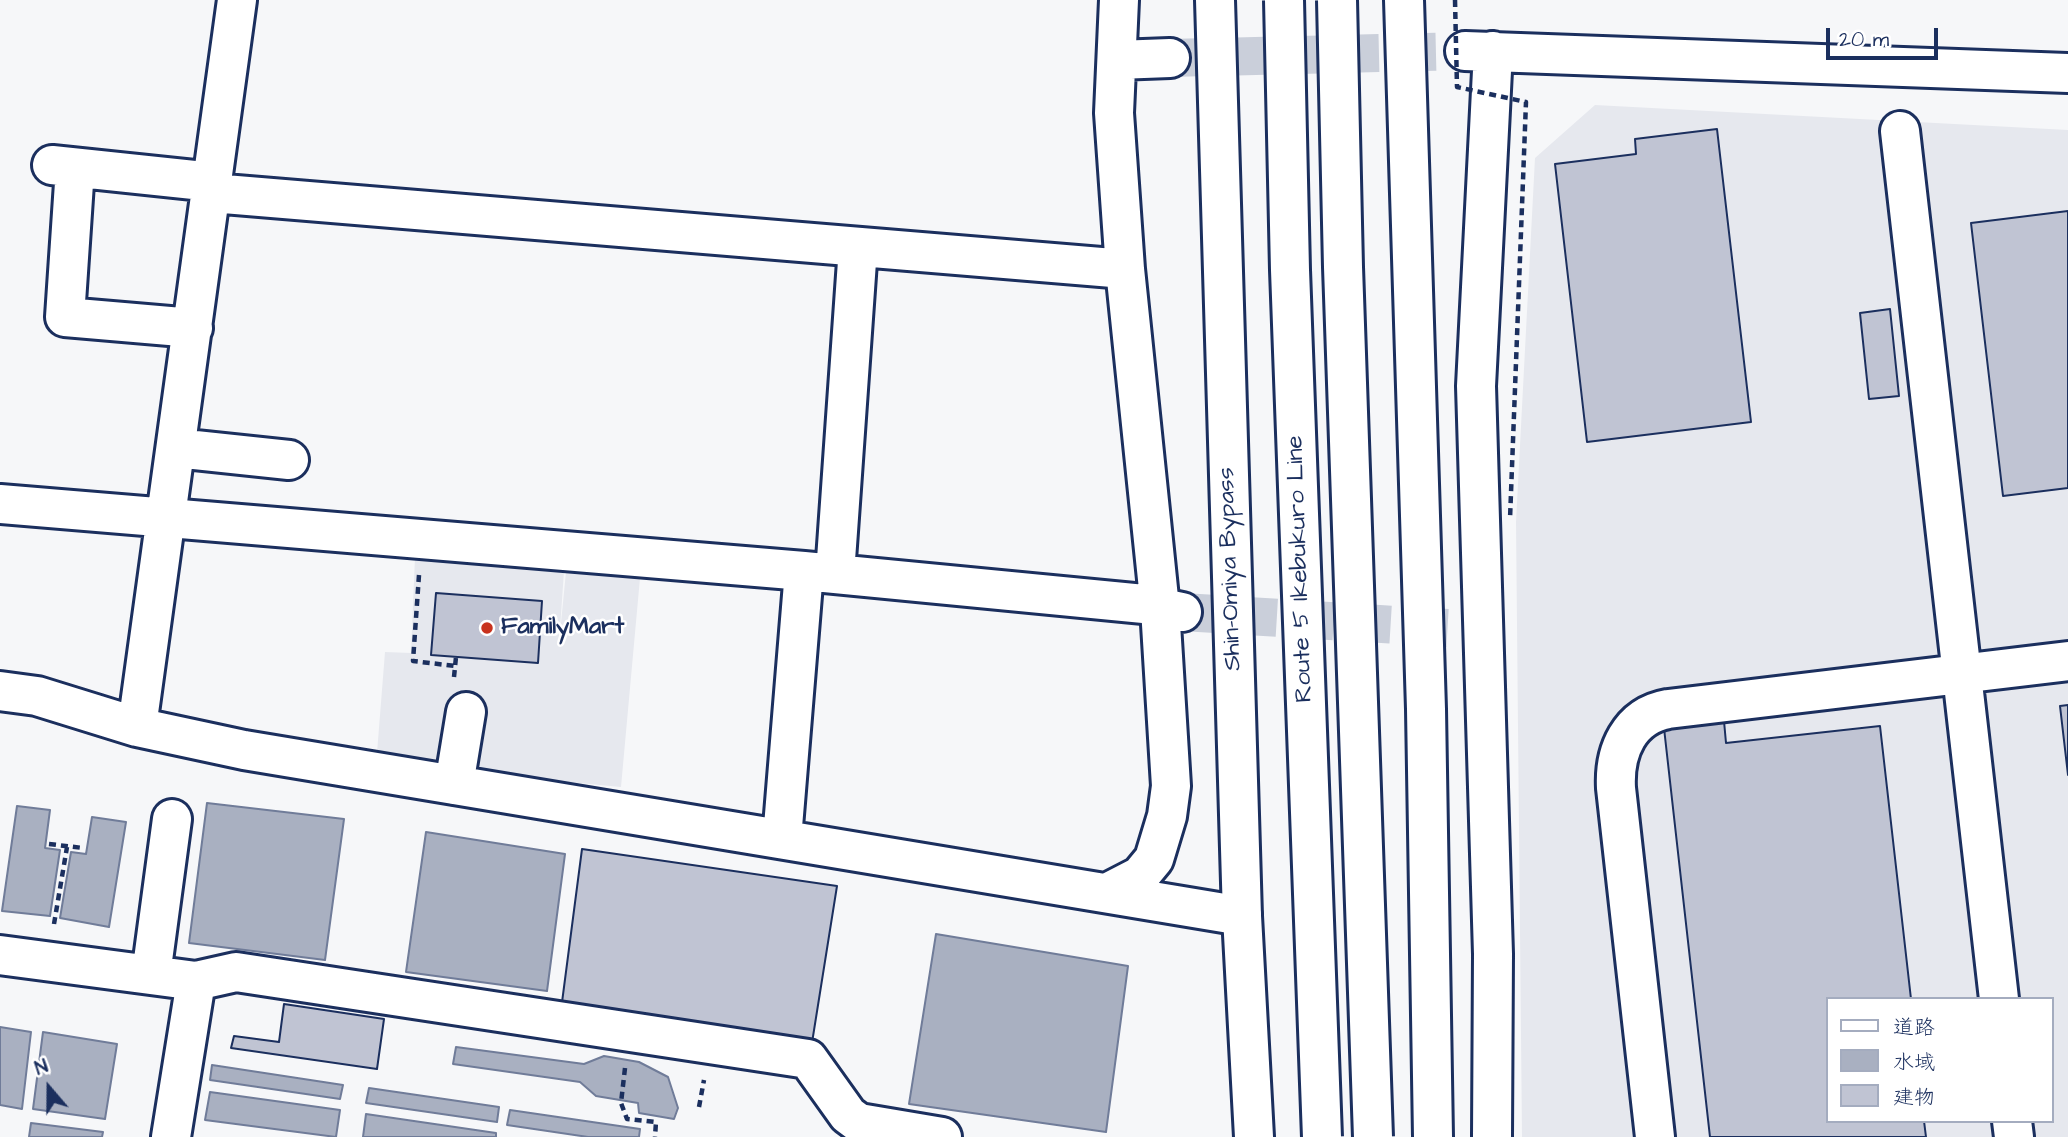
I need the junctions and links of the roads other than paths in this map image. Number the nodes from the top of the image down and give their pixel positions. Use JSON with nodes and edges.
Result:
{"nodes":[{"id":1,"x":237,"y":0,"type":"edge"},
{"id":2,"x":1119,"y":0,"type":"edge"},
{"id":3,"x":1214,"y":0,"type":"edge"},
{"id":4,"x":1284,"y":0,"type":"edge"},
{"id":5,"x":1337,"y":0,"type":"edge"},
{"id":6,"x":1405,"y":9,"type":"edge"},
{"id":7,"x":1170,"y":58,"type":"tunnel mouth"},
{"id":8,"x":1117,"y":60,"type":"junction"},
{"id":9,"x":2068,"y":74,"type":"edge"},
{"id":10,"x":1900,"y":131,"type":"dead end"},
{"id":11,"x":213,"y":187,"type":"junction"},
{"id":12,"x":858,"y":247,"type":"junction"},
{"id":13,"x":1125,"y":269,"type":"junction"},
{"id":14,"x":193,"y":328,"type":"junction"},
{"id":15,"x":176,"y":448,"type":"junction"},
{"id":16,"x":289,"y":460,"type":"dead end"},
{"id":17,"x":0,"y":504,"type":"edge"},
{"id":18,"x":166,"y":517,"type":"junction"},
{"id":19,"x":820,"y":573,"type":"junction"},
{"id":20,"x":1171,"y":610,"type":"junction"},
{"id":21,"x":2068,"y":661,"type":"edge"},
{"id":22,"x":1965,"y":675,"type":"junction"},
{"id":23,"x":0,"y":691,"type":"edge"},
{"id":24,"x":466,"y":712,"type":"dead end"},
{"id":25,"x":137,"y":727,"type":"junction"},
{"id":26,"x":454,"y":785,"type":"junction"},
{"id":27,"x":172,"y":820,"type":"dead end"},
{"id":28,"x":782,"y":839,"type":"junction"},
{"id":29,"x":1110,"y":892,"type":"junction"},
{"id":30,"x":1242,"y":916,"type":"junction"},
{"id":31,"x":0,"y":955,"type":"edge"},
{"id":32,"x":151,"y":975,"type":"junction"},
{"id":33,"x":196,"y":981,"type":"junction"},
{"id":34,"x":1999,"y":997,"type":"edge"},
{"id":35,"x":171,"y":1137,"type":"edge"},
{"id":36,"x":942,"y":1137,"type":"edge"},
{"id":37,"x":1254,"y":1137,"type":"edge"},
{"id":38,"x":1322,"y":1137,"type":"edge"},
{"id":39,"x":1373,"y":1137,"type":"edge"},
{"id":40,"x":1433,"y":1137,"type":"edge"},
{"id":41,"x":1492,"y":1137,"type":"edge"},
{"id":42,"x":1655,"y":1137,"type":"edge"}],
"edges":[{"from":1,"to":11,"type":"main road"},
{"from":2,"to":8,"type":"main road"},
{"from":3,"to":30,"type":"main road","name":"Shin-Omiya Bypass"},
{"from":4,"to":38,"type":"main road","name":"Route 5 Ikebukuro Line","bridge":true},
{"from":5,"to":39,"type":"main road","bridge":true},
{"from":6,"to":40,"type":"main road"},
{"from":7,"to":8,"type":"main road"},
{"from":8,"to":13,"type":"main road"},
{"from":9,"to":41,"type":"main road"},
{"from":10,"to":22,"type":"main road"},
{"from":11,"to":12,"type":"main road"},
{"from":11,"to":14,"type":"main road"},
{"from":11,"to":14,"type":"main road"},
{"from":12,"to":13,"type":"main road"},
{"from":12,"to":19,"type":"main road"},
{"from":13,"to":20,"type":"main road"},
{"from":14,"to":15,"type":"main road"},
{"from":15,"to":16,"type":"main road"},
{"from":15,"to":18,"type":"main road"},
{"from":17,"to":18,"type":"main road"},
{"from":18,"to":19,"type":"main road"},
{"from":18,"to":25,"type":"main road"},
{"from":19,"to":20,"type":"main road"},
{"from":19,"to":28,"type":"main road"},
{"from":20,"to":29,"type":"main road"},
{"from":21,"to":22,"type":"main road"},
{"from":22,"to":34,"type":"main road"},
{"from":22,"to":42,"type":"main road"},
{"from":23,"to":25,"type":"main road"},
{"from":24,"to":26,"type":"main road"},
{"from":25,"to":26,"type":"main road"},
{"from":26,"to":28,"type":"main road"},
{"from":27,"to":32,"type":"main road"},
{"from":28,"to":29,"type":"main road"},
{"from":29,"to":30,"type":"main road"},
{"from":30,"to":37,"type":"main road","name":"Shin-Omiya Bypass"},
{"from":31,"to":32,"type":"main road"},
{"from":32,"to":33,"type":"main road"},
{"from":33,"to":35,"type":"main road"},
{"from":33,"to":36,"type":"main road"}]}
